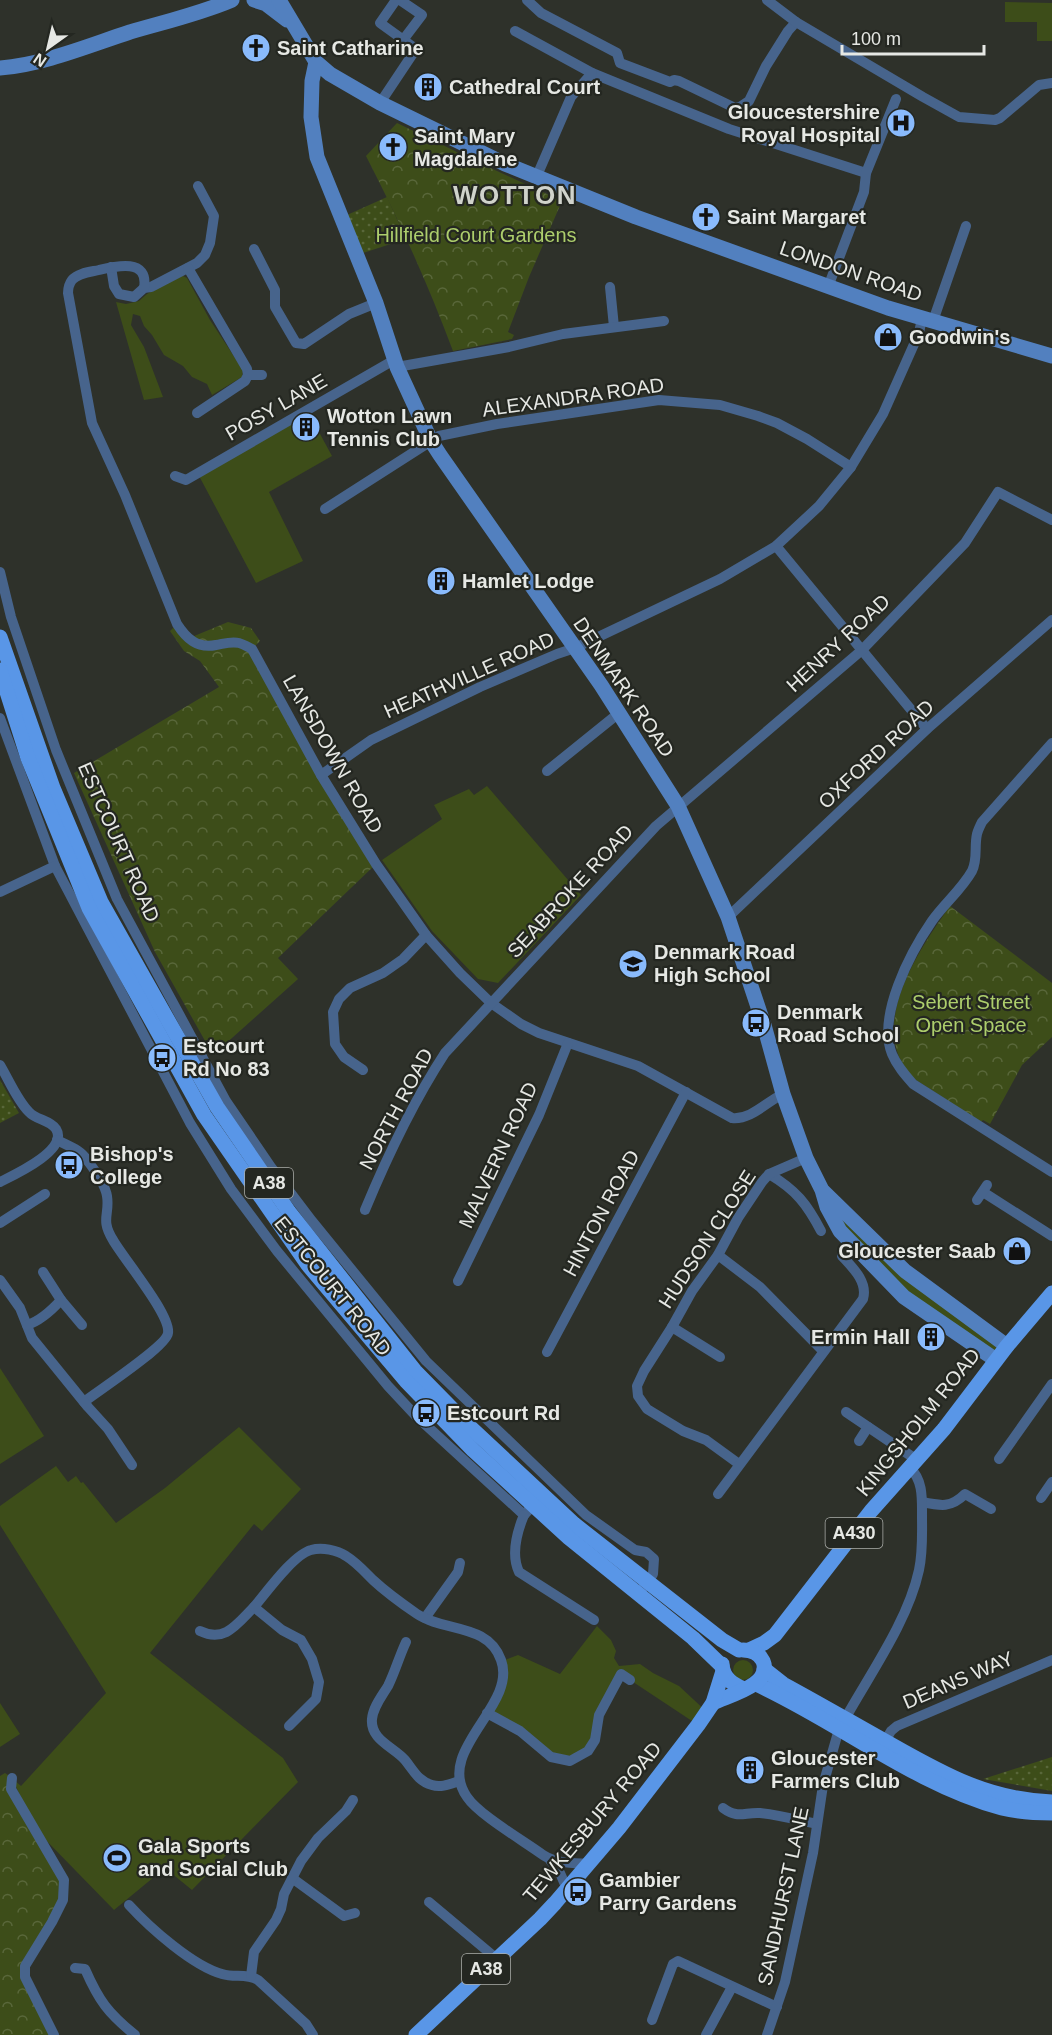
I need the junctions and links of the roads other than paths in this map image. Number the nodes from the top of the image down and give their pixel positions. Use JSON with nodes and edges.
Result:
{"nodes":[{"id":1,"x":254,"y":0,"type":"edge"},
{"id":2,"x":279,"y":0,"type":"edge"},
{"id":3,"x":398,"y":0,"type":"edge"},
{"id":4,"x":527,"y":0,"type":"edge"},
{"id":5,"x":767,"y":0,"type":"edge"},
{"id":6,"x":225,"y":3,"type":"edge"},
{"id":7,"x":796,"y":22,"type":"junction"},
{"id":8,"x":292,"y":24,"type":"junction"},
{"id":9,"x":515,"y":31,"type":"dead end"},
{"id":10,"x":403,"y":40,"type":"junction"},
{"id":11,"x":316,"y":62,"type":"junction"},
{"id":12,"x":0,"y":68,"type":"edge"},
{"id":13,"x":592,"y":73,"type":"junction"},
{"id":14,"x":330,"y":74,"type":"junction"},
{"id":15,"x":1052,"y":83,"type":"edge"},
{"id":16,"x":312,"y":92,"type":"junction"},
{"id":17,"x":896,"y":99,"type":"dead end"},
{"id":18,"x":380,"y":103,"type":"junction"},
{"id":19,"x":866,"y":173,"type":"junction"},
{"id":20,"x":536,"y":178,"type":"junction"},
{"id":21,"x":198,"y":186,"type":"dead end"},
{"id":22,"x":966,"y":226,"type":"dead end"},
{"id":23,"x":254,"y":249,"type":"dead end"},
{"id":24,"x":111,"y":267,"type":"junction"},
{"id":25,"x":188,"y":268,"type":"junction"},
{"id":26,"x":610,"y":287,"type":"dead end"},
{"id":27,"x":828,"y":287,"type":"junction"},
{"id":28,"x":144,"y":288,"type":"junction"},
{"id":29,"x":376,"y":303,"type":"junction"},
{"id":30,"x":928,"y":319,"type":"junction"},
{"id":31,"x":664,"y":321,"type":"dead end"},
{"id":32,"x":614,"y":327,"type":"junction"},
{"id":33,"x":1052,"y":356,"type":"edge"},
{"id":34,"x":396,"y":364,"type":"junction"},
{"id":35,"x":248,"y":375,"type":"junction"},
{"id":36,"x":262,"y":375,"type":"dead end"},
{"id":37,"x":197,"y":414,"type":"dead end"},
{"id":38,"x":431,"y":441,"type":"junction"},
{"id":39,"x":851,"y":467,"type":"junction"},
{"id":40,"x":175,"y":476,"type":"dead end"},
{"id":41,"x":325,"y":509,"type":"dead end"},
{"id":42,"x":1052,"y":520,"type":"edge"},
{"id":43,"x":776,"y":546,"type":"junction"},
{"id":44,"x":0,"y":572,"type":"edge"},
{"id":45,"x":1052,"y":620,"type":"edge"},
{"id":46,"x":0,"y":637,"type":"edge"},
{"id":47,"x":575,"y":648,"type":"junction"},
{"id":48,"x":862,"y":650,"type":"junction"},
{"id":49,"x":0,"y":670,"type":"edge"},
{"id":50,"x":619,"y":713,"type":"junction"},
{"id":51,"x":0,"y":718,"type":"edge"},
{"id":52,"x":927,"y":729,"type":"junction"},
{"id":53,"x":1052,"y":743,"type":"edge"},
{"id":54,"x":56,"y":750,"type":"junction"},
{"id":55,"x":40,"y":754,"type":"junction"},
{"id":56,"x":547,"y":771,"type":"dead end"},
{"id":57,"x":321,"y":775,"type":"junction"},
{"id":58,"x":35,"y":797,"type":"junction"},
{"id":59,"x":678,"y":806,"type":"junction"},
{"id":60,"x":55,"y":866,"type":"junction"},
{"id":61,"x":0,"y":892,"type":"edge"},
{"id":62,"x":83,"y":910,"type":"junction"},
{"id":63,"x":728,"y":917,"type":"junction"},
{"id":64,"x":426,"y":935,"type":"junction"},
{"id":65,"x":491,"y":1003,"type":"junction"},
{"id":66,"x":568,"y":1043,"type":"junction"},
{"id":67,"x":0,"y":1065,"type":"edge"},
{"id":68,"x":347,"y":1074,"type":"dead end"},
{"id":69,"x":686,"y":1092,"type":"junction"},
{"id":70,"x":783,"y":1094,"type":"junction"},
{"id":71,"x":57,"y":1140,"type":"junction"},
{"id":72,"x":806,"y":1158,"type":"junction"},
{"id":73,"x":266,"y":1170,"type":"junction"},
{"id":74,"x":1052,"y":1172,"type":"edge"},
{"id":75,"x":769,"y":1174,"type":"junction"},
{"id":76,"x":0,"y":1182,"type":"edge"},
{"id":77,"x":822,"y":1190,"type":"junction"},
{"id":78,"x":982,"y":1192,"type":"dead end"},
{"id":79,"x":45,"y":1194,"type":"dead end"},
{"id":80,"x":366,"y":1210,"type":"dead end"},
{"id":81,"x":0,"y":1223,"type":"edge"},
{"id":82,"x":821,"y":1231,"type":"dead end"},
{"id":83,"x":1052,"y":1236,"type":"edge"},
{"id":84,"x":718,"y":1255,"type":"junction"},
{"id":85,"x":842,"y":1256,"type":"dead end"},
{"id":86,"x":43,"y":1272,"type":"dead end"},
{"id":87,"x":0,"y":1280,"type":"edge"},
{"id":88,"x":458,"y":1281,"type":"dead end"},
{"id":89,"x":1052,"y":1293,"type":"edge"},
{"id":90,"x":61,"y":1300,"type":"junction"},
{"id":91,"x":27,"y":1325,"type":"junction"},
{"id":92,"x":82,"y":1325,"type":"dead end"},
{"id":93,"x":672,"y":1327,"type":"junction"},
{"id":94,"x":1007,"y":1346,"type":"junction"},
{"id":95,"x":823,"y":1351,"type":"junction"},
{"id":96,"x":547,"y":1352,"type":"dead end"},
{"id":97,"x":720,"y":1357,"type":"dead end"},
{"id":98,"x":996,"y":1360,"type":"junction"},
{"id":99,"x":1052,"y":1384,"type":"edge"},
{"id":100,"x":84,"y":1402,"type":"junction"},
{"id":101,"x":846,"y":1412,"type":"dead end"},
{"id":102,"x":868,"y":1427,"type":"junction"},
{"id":103,"x":859,"y":1441,"type":"dead end"},
{"id":104,"x":999,"y":1459,"type":"dead end"},
{"id":105,"x":739,"y":1464,"type":"junction"},
{"id":106,"x":914,"y":1464,"type":"junction"},
{"id":107,"x":132,"y":1465,"type":"dead end"},
{"id":108,"x":1052,"y":1482,"type":"edge"},
{"id":109,"x":718,"y":1494,"type":"dead end"},
{"id":110,"x":1041,"y":1498,"type":"dead end"},
{"id":111,"x":922,"y":1502,"type":"junction"},
{"id":112,"x":533,"y":1506,"type":"junction"},
{"id":113,"x":991,"y":1509,"type":"dead end"},
{"id":114,"x":461,"y":1570,"type":"dead end"},
{"id":115,"x":643,"y":1589,"type":"junction"},
{"id":116,"x":254,"y":1607,"type":"junction"},
{"id":117,"x":425,"y":1618,"type":"junction"},
{"id":118,"x":588,"y":1620,"type":"dead end"},
{"id":119,"x":775,"y":1635,"type":"junction"},
{"id":120,"x":206,"y":1638,"type":"dead end"},
{"id":121,"x":405,"y":1650,"type":"dead end"},
{"id":122,"x":744,"y":1650,"type":"junction"},
{"id":123,"x":1052,"y":1660,"type":"edge"},
{"id":124,"x":722,"y":1668,"type":"junction"},
{"id":125,"x":764,"y":1668,"type":"junction"},
{"id":126,"x":625,"y":1674,"type":"dead end"},
{"id":127,"x":750,"y":1687,"type":"junction"},
{"id":128,"x":713,"y":1703,"type":"junction"},
{"id":129,"x":487,"y":1713,"type":"junction"},
{"id":130,"x":292,"y":1720,"type":"dead end"},
{"id":131,"x":842,"y":1724,"type":"junction"},
{"id":132,"x":885,"y":1742,"type":"junction"},
{"id":133,"x":12,"y":1778,"type":"dead end"},
{"id":134,"x":459,"y":1781,"type":"junction"},
{"id":135,"x":353,"y":1800,"type":"dead end"},
{"id":136,"x":1052,"y":1802,"type":"edge"},
{"id":137,"x":1052,"y":1813,"type":"edge"},
{"id":138,"x":727,"y":1814,"type":"dead end"},
{"id":139,"x":817,"y":1824,"type":"junction"},
{"id":140,"x":550,"y":1860,"type":"junction"},
{"id":141,"x":590,"y":1864,"type":"junction"},
{"id":142,"x":292,"y":1878,"type":"junction"},
{"id":143,"x":567,"y":1889,"type":"junction"},
{"id":144,"x":429,"y":1902,"type":"dead end"},
{"id":145,"x":129,"y":1905,"type":"dead end"},
{"id":146,"x":347,"y":1919,"type":"dead end"},
{"id":147,"x":497,"y":1959,"type":"junction"},
{"id":148,"x":84,"y":1966,"type":"dead end"},
{"id":149,"x":251,"y":1976,"type":"junction"},
{"id":150,"x":732,"y":1987,"type":"junction"},
{"id":151,"x":777,"y":2007,"type":"junction"},
{"id":152,"x":652,"y":2020,"type":"dead end"},
{"id":153,"x":54,"y":2035,"type":"edge"},
{"id":154,"x":135,"y":2035,"type":"edge"},
{"id":155,"x":313,"y":2035,"type":"edge"},
{"id":156,"x":416,"y":2035,"type":"edge"},
{"id":157,"x":706,"y":2035,"type":"edge"},
{"id":158,"x":767,"y":2035,"type":"edge"}],
"edges":[{"from":1,"to":6,"type":"street"},
{"from":1,"to":8,"type":"street"},
{"from":2,"to":8,"type":"street","name":"LONDON ROAD"},
{"from":3,"to":10,"type":"street"},
{"from":3,"to":10,"type":"street"},
{"from":4,"to":7,"type":"street"},
{"from":5,"to":7,"type":"street"},
{"from":6,"to":12,"type":"street"},
{"from":7,"to":15,"type":"street"},
{"from":8,"to":11,"type":"street","name":"LONDON ROAD"},
{"from":9,"to":13,"type":"street"},
{"from":10,"to":18,"type":"street"},
{"from":11,"to":14,"type":"street","name":"LONDON ROAD"},
{"from":11,"to":16,"type":"street","name":"DENMARK ROAD"},
{"from":13,"to":19,"type":"street"},
{"from":13,"to":20,"type":"street"},
{"from":14,"to":16,"type":"street"},
{"from":14,"to":18,"type":"street","name":"LONDON ROAD"},
{"from":16,"to":29,"type":"street","name":"DENMARK ROAD"},
{"from":17,"to":19,"type":"street"},
{"from":18,"to":20,"type":"street","name":"LONDON ROAD"},
{"from":19,"to":27,"type":"street"},
{"from":20,"to":27,"type":"street","name":"LONDON ROAD"},
{"from":21,"to":25,"type":"street"},
{"from":22,"to":30,"type":"street","name":"HEATHVILLE ROAD"},
{"from":23,"to":29,"type":"street"},
{"from":24,"to":28,"type":"street","name":"LANSDOWN ROAD"},
{"from":24,"to":28,"type":"street"},
{"from":24,"to":57,"type":"street","name":"LANSDOWN ROAD"},
{"from":25,"to":28,"type":"street"},
{"from":25,"to":35,"type":"street"},
{"from":26,"to":32,"type":"street"},
{"from":27,"to":30,"type":"street","name":"LONDON ROAD"},
{"from":29,"to":34,"type":"street","name":"DENMARK ROAD"},
{"from":30,"to":33,"type":"street","name":"LONDON ROAD"},
{"from":30,"to":39,"type":"street","name":"HEATHVILLE ROAD"},
{"from":31,"to":32,"type":"street","name":"POSY LANE"},
{"from":32,"to":34,"type":"street","name":"POSY LANE"},
{"from":34,"to":38,"type":"street","name":"DENMARK ROAD"},
{"from":34,"to":40,"type":"street","name":"POSY LANE"},
{"from":35,"to":36,"type":"street"},
{"from":35,"to":37,"type":"street"},
{"from":38,"to":39,"type":"street","name":"ALEXANDRA ROAD"},
{"from":38,"to":41,"type":"street","name":"ALEXANDRA ROAD"},
{"from":38,"to":47,"type":"street","name":"DENMARK ROAD"},
{"from":39,"to":43,"type":"street","name":"HEATHVILLE ROAD"},
{"from":42,"to":48,"type":"street","name":"HENRY ROAD"},
{"from":43,"to":47,"type":"street","name":"HEATHVILLE ROAD"},
{"from":43,"to":48,"type":"street"},
{"from":44,"to":54,"type":"street","name":"ESTCOURT ROAD"},
{"from":45,"to":52,"type":"street","name":"OXFORD ROAD"},
{"from":46,"to":55,"type":"main road","name":"ESTCOURT ROAD","number":"A38"},
{"from":47,"to":50,"type":"street","name":"DENMARK ROAD"},
{"from":47,"to":57,"type":"street","name":"HEATHVILLE ROAD"},
{"from":48,"to":52,"type":"street"},
{"from":48,"to":59,"type":"street","name":"HENRY ROAD"},
{"from":49,"to":58,"type":"main road","name":"ESTCOURT ROAD","number":"A38"},
{"from":50,"to":56,"type":"street"},
{"from":50,"to":59,"type":"street","name":"DENMARK ROAD"},
{"from":51,"to":58,"type":"street","name":"ESTCOURT ROAD"},
{"from":52,"to":63,"type":"street","name":"OXFORD ROAD"},
{"from":53,"to":74,"type":"street"},
{"from":54,"to":55,"type":"street","name":"ESTCOURT ROAD"},
{"from":54,"to":73,"type":"street","name":"ESTCOURT ROAD"},
{"from":55,"to":73,"type":"main road","name":"ESTCOURT ROAD","number":"A38"},
{"from":57,"to":64,"type":"street","name":"LANSDOWN ROAD"},
{"from":58,"to":60,"type":"street","name":"ESTCOURT ROAD"},
{"from":58,"to":62,"type":"main road","name":"ESTCOURT ROAD","number":"A38"},
{"from":59,"to":63,"type":"street","name":"DENMARK ROAD"},
{"from":59,"to":65,"type":"street","name":"SEABROKE ROAD"},
{"from":60,"to":61,"type":"street"},
{"from":60,"to":62,"type":"street","name":"ESTCOURT ROAD"},
{"from":62,"to":112,"type":"main road","name":"ESTCOURT ROAD","number":"A38"},
{"from":63,"to":70,"type":"street","name":"DENMARK ROAD"},
{"from":64,"to":65,"type":"street","name":"LANSDOWN ROAD"},
{"from":64,"to":68,"type":"street"},
{"from":65,"to":66,"type":"street","name":"LANSDOWN ROAD"},
{"from":65,"to":80,"type":"street","name":"NORTH ROAD"},
{"from":66,"to":69,"type":"street","name":"LANSDOWN ROAD"},
{"from":66,"to":88,"type":"street","name":"MALVERN ROAD"},
{"from":67,"to":71,"type":"street"},
{"from":69,"to":70,"type":"street","name":"LANSDOWN ROAD"},
{"from":69,"to":96,"type":"street","name":"HINTON ROAD"},
{"from":70,"to":72,"type":"street","name":"DENMARK ROAD"},
{"from":71,"to":76,"type":"street"},
{"from":71,"to":100,"type":"street"},
{"from":72,"to":75,"type":"street","name":"HUDSON CLOSE"},
{"from":72,"to":77,"type":"street","name":"DENMARK ROAD"},
{"from":73,"to":112,"type":"main road","name":"ESTCOURT ROAD","number":"A38"},
{"from":73,"to":115,"type":"street","name":"ESTCOURT ROAD"},
{"from":75,"to":82,"type":"street"},
{"from":75,"to":84,"type":"street","name":"HUDSON CLOSE"},
{"from":77,"to":94,"type":"street","name":"DENMARK ROAD"},
{"from":77,"to":98,"type":"street","name":"DENMARK ROAD"},
{"from":78,"to":83,"type":"street"},
{"from":79,"to":81,"type":"street"},
{"from":84,"to":93,"type":"street","name":"HUDSON CLOSE"},
{"from":84,"to":95,"type":"street"},
{"from":85,"to":95,"type":"street"},
{"from":86,"to":90,"type":"street"},
{"from":87,"to":91,"type":"street"},
{"from":89,"to":94,"type":"main road","name":"KINGSHOLM ROAD","number":"A430"},
{"from":90,"to":91,"type":"street"},
{"from":90,"to":92,"type":"street"},
{"from":91,"to":100,"type":"street"},
{"from":93,"to":97,"type":"street"},
{"from":93,"to":105,"type":"street","name":"HUDSON CLOSE"},
{"from":94,"to":98,"type":"main road","name":"KINGSHOLM ROAD","number":"A430"},
{"from":95,"to":105,"type":"street"},
{"from":98,"to":106,"type":"main road","name":"KINGSHOLM ROAD","number":"A430"},
{"from":99,"to":104,"type":"street"},
{"from":100,"to":107,"type":"street"},
{"from":101,"to":102,"type":"street"},
{"from":102,"to":103,"type":"street"},
{"from":102,"to":106,"type":"street"},
{"from":105,"to":109,"type":"street"},
{"from":106,"to":111,"type":"street","name":"SANDHURST LANE"},
{"from":106,"to":119,"type":"main road","name":"KINGSHOLM ROAD","number":"A430"},
{"from":108,"to":110,"type":"street"},
{"from":111,"to":113,"type":"street"},
{"from":111,"to":131,"type":"street","name":"SANDHURST LANE"},
{"from":112,"to":115,"type":"main road","name":"ESTCOURT ROAD","number":"A38"},
{"from":112,"to":118,"type":"street"},
{"from":114,"to":117,"type":"street"},
{"from":115,"to":122,"type":"main road","name":"ESTCOURT ROAD","number":"A38"},
{"from":115,"to":124,"type":"main road","name":"ESTCOURT ROAD","number":"A38"},
{"from":116,"to":117,"type":"street"},
{"from":116,"to":120,"type":"street"},
{"from":116,"to":130,"type":"street"},
{"from":117,"to":129,"type":"street"},
{"from":119,"to":122,"type":"main road","name":"KINGSHOLM ROAD","number":"A430"},
{"from":119,"to":125,"type":"main road","name":"KINGSHOLM ROAD","number":"A430"},
{"from":121,"to":134,"type":"street"},
{"from":122,"to":124,"type":"main road","number":"A38"},
{"from":122,"to":125,"type":"main road","number":"A38"},
{"from":123,"to":132,"type":"street","name":"DEANS WAY"},
{"from":124,"to":127,"type":"main road","number":"A38"},
{"from":124,"to":128,"type":"main road","name":"TEWKESBURY ROAD","number":"A38"},
{"from":125,"to":127,"type":"main road"},
{"from":125,"to":131,"type":"main road"},
{"from":126,"to":129,"type":"street"},
{"from":127,"to":128,"type":"main road"},
{"from":127,"to":131,"type":"main road"},
{"from":128,"to":141,"type":"main road","name":"TEWKESBURY ROAD","number":"A38"},
{"from":129,"to":134,"type":"street"},
{"from":131,"to":132,"type":"main road"},
{"from":131,"to":137,"type":"main road"},
{"from":131,"to":139,"type":"street","name":"SANDHURST LANE"},
{"from":132,"to":136,"type":"main road"},
{"from":133,"to":153,"type":"street"},
{"from":134,"to":140,"type":"street"},
{"from":135,"to":142,"type":"street"},
{"from":138,"to":139,"type":"street"},
{"from":139,"to":151,"type":"street","name":"SANDHURST LANE"},
{"from":140,"to":141,"type":"street"},
{"from":140,"to":143,"type":"street"},
{"from":141,"to":143,"type":"main road","name":"TEWKESBURY ROAD","number":"A38"},
{"from":142,"to":146,"type":"street"},
{"from":142,"to":149,"type":"street"},
{"from":143,"to":147,"type":"main road","name":"TEWKESBURY ROAD","number":"A38"},
{"from":144,"to":147,"type":"street"},
{"from":145,"to":149,"type":"street"},
{"from":147,"to":156,"type":"main road","name":"TEWKESBURY ROAD","number":"A38"},
{"from":148,"to":154,"type":"street"},
{"from":149,"to":155,"type":"street"},
{"from":150,"to":151,"type":"street"},
{"from":150,"to":152,"type":"street"},
{"from":150,"to":157,"type":"street"},
{"from":151,"to":158,"type":"street","name":"SANDHURST LANE"}]}
